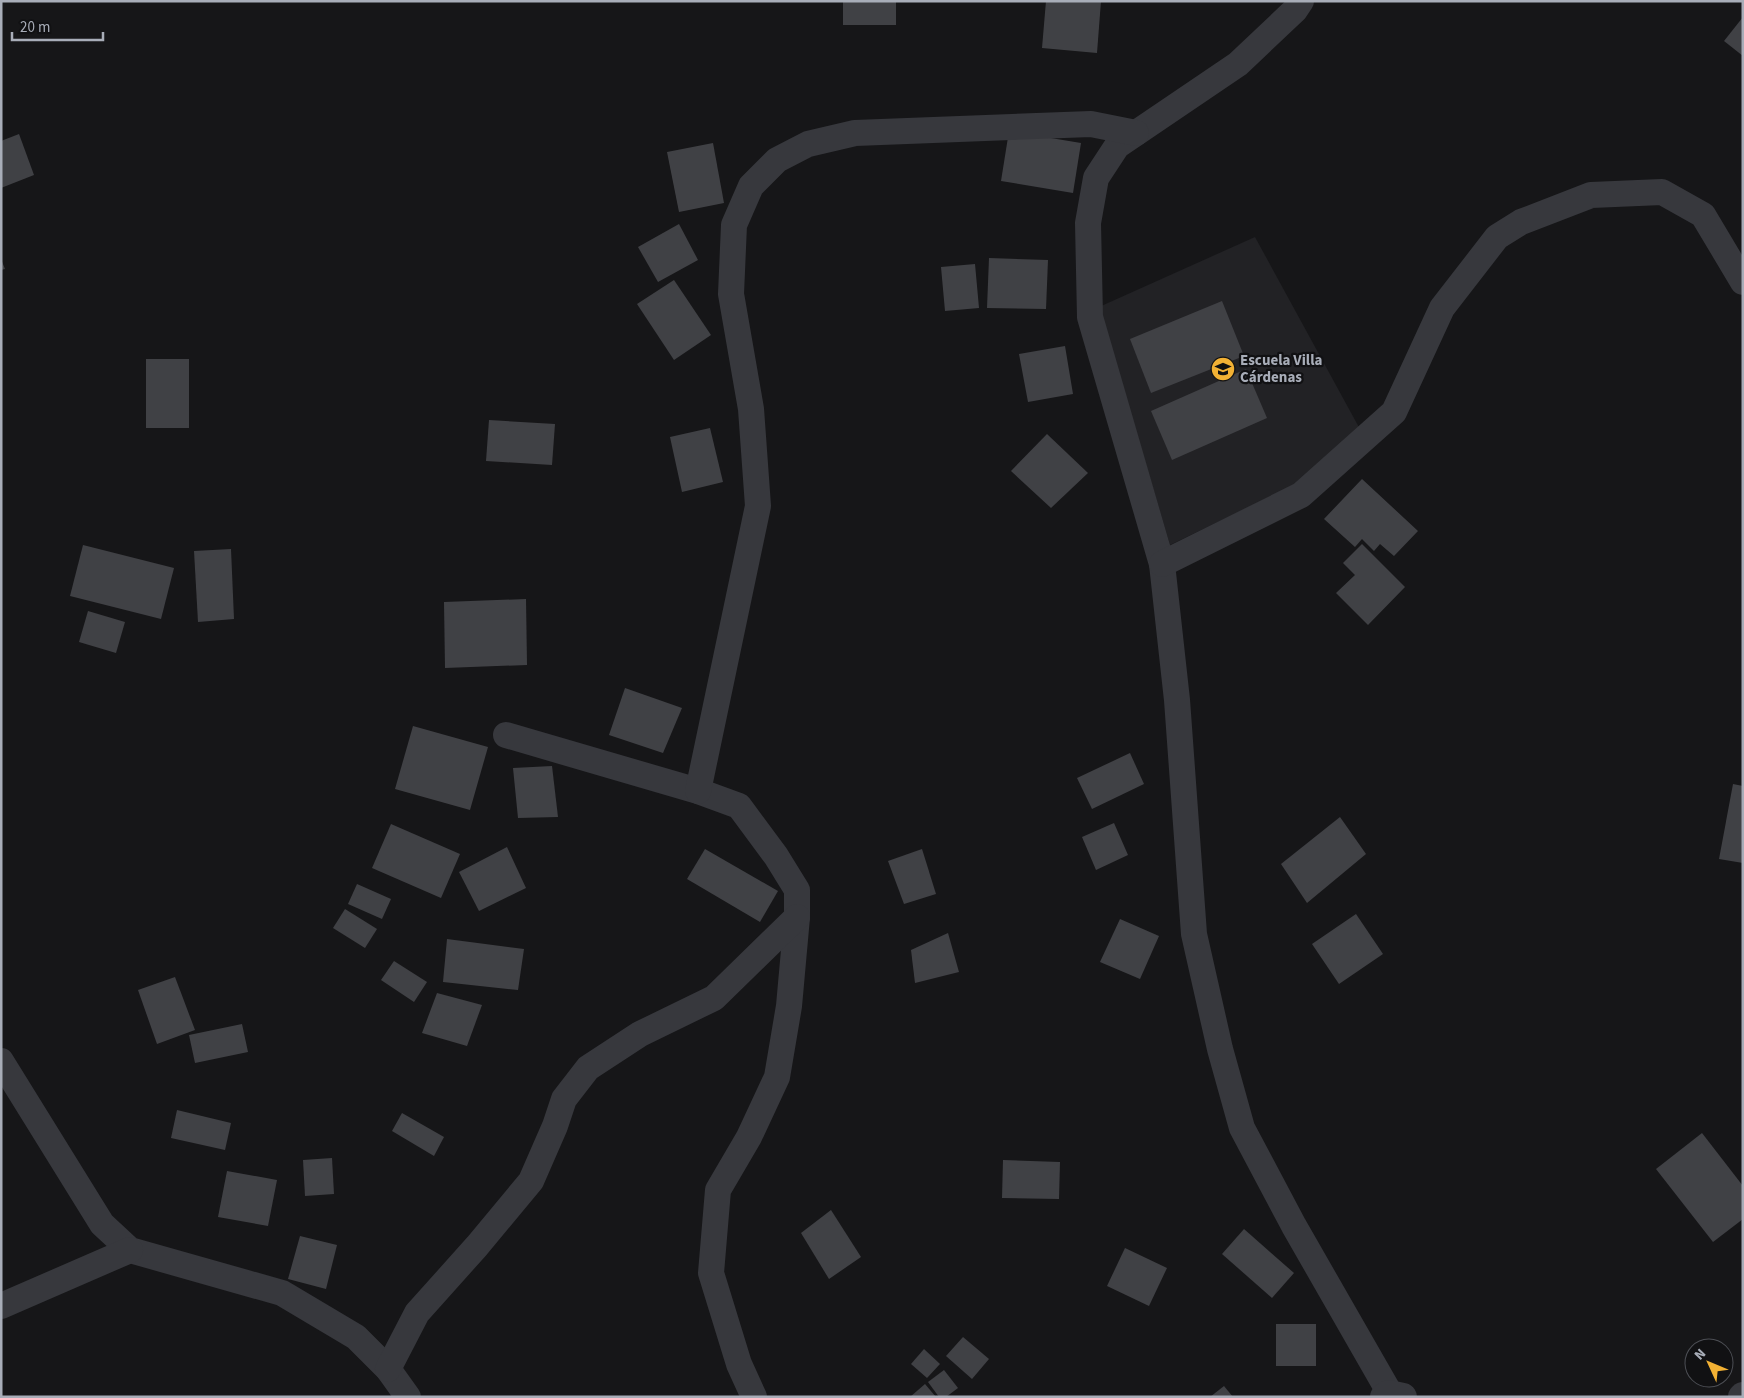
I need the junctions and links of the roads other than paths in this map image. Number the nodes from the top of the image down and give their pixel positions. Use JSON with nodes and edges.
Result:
{"nodes":[{"id":1,"x":1301,"y":1,"type":"edge"},
{"id":2,"x":1136,"y":133,"type":"junction"},
{"id":3,"x":1743,"y":282,"type":"edge"},
{"id":4,"x":1162,"y":564,"type":"junction"},
{"id":5,"x":506,"y":735,"type":"dead end"},
{"id":6,"x":698,"y":791,"type":"junction"},
{"id":7,"x":798,"y":917,"type":"junction"},
{"id":8,"x":1,"y":1061,"type":"edge"},
{"id":9,"x":130,"y":1250,"type":"junction"},
{"id":10,"x":1,"y":1306,"type":"edge"},
{"id":11,"x":388,"y":1369,"type":"junction"},
{"id":12,"x":1392,"y":1396,"type":"edge"},
{"id":13,"x":408,"y":1397,"type":"edge"},
{"id":14,"x":754,"y":1397,"type":"edge"}],
"edges":[{"from":1,"to":2,"type":"street"},
{"from":2,"to":4,"type":"street"},
{"from":2,"to":6,"type":"street"},
{"from":3,"to":4,"type":"street"},
{"from":4,"to":12,"type":"street"},
{"from":5,"to":6,"type":"street"},
{"from":6,"to":7,"type":"street"},
{"from":7,"to":11,"type":"street"},
{"from":7,"to":14,"type":"street"},
{"from":8,"to":9,"type":"street"},
{"from":9,"to":10,"type":"street"},
{"from":9,"to":11,"type":"street"},
{"from":11,"to":13,"type":"street"}]}
